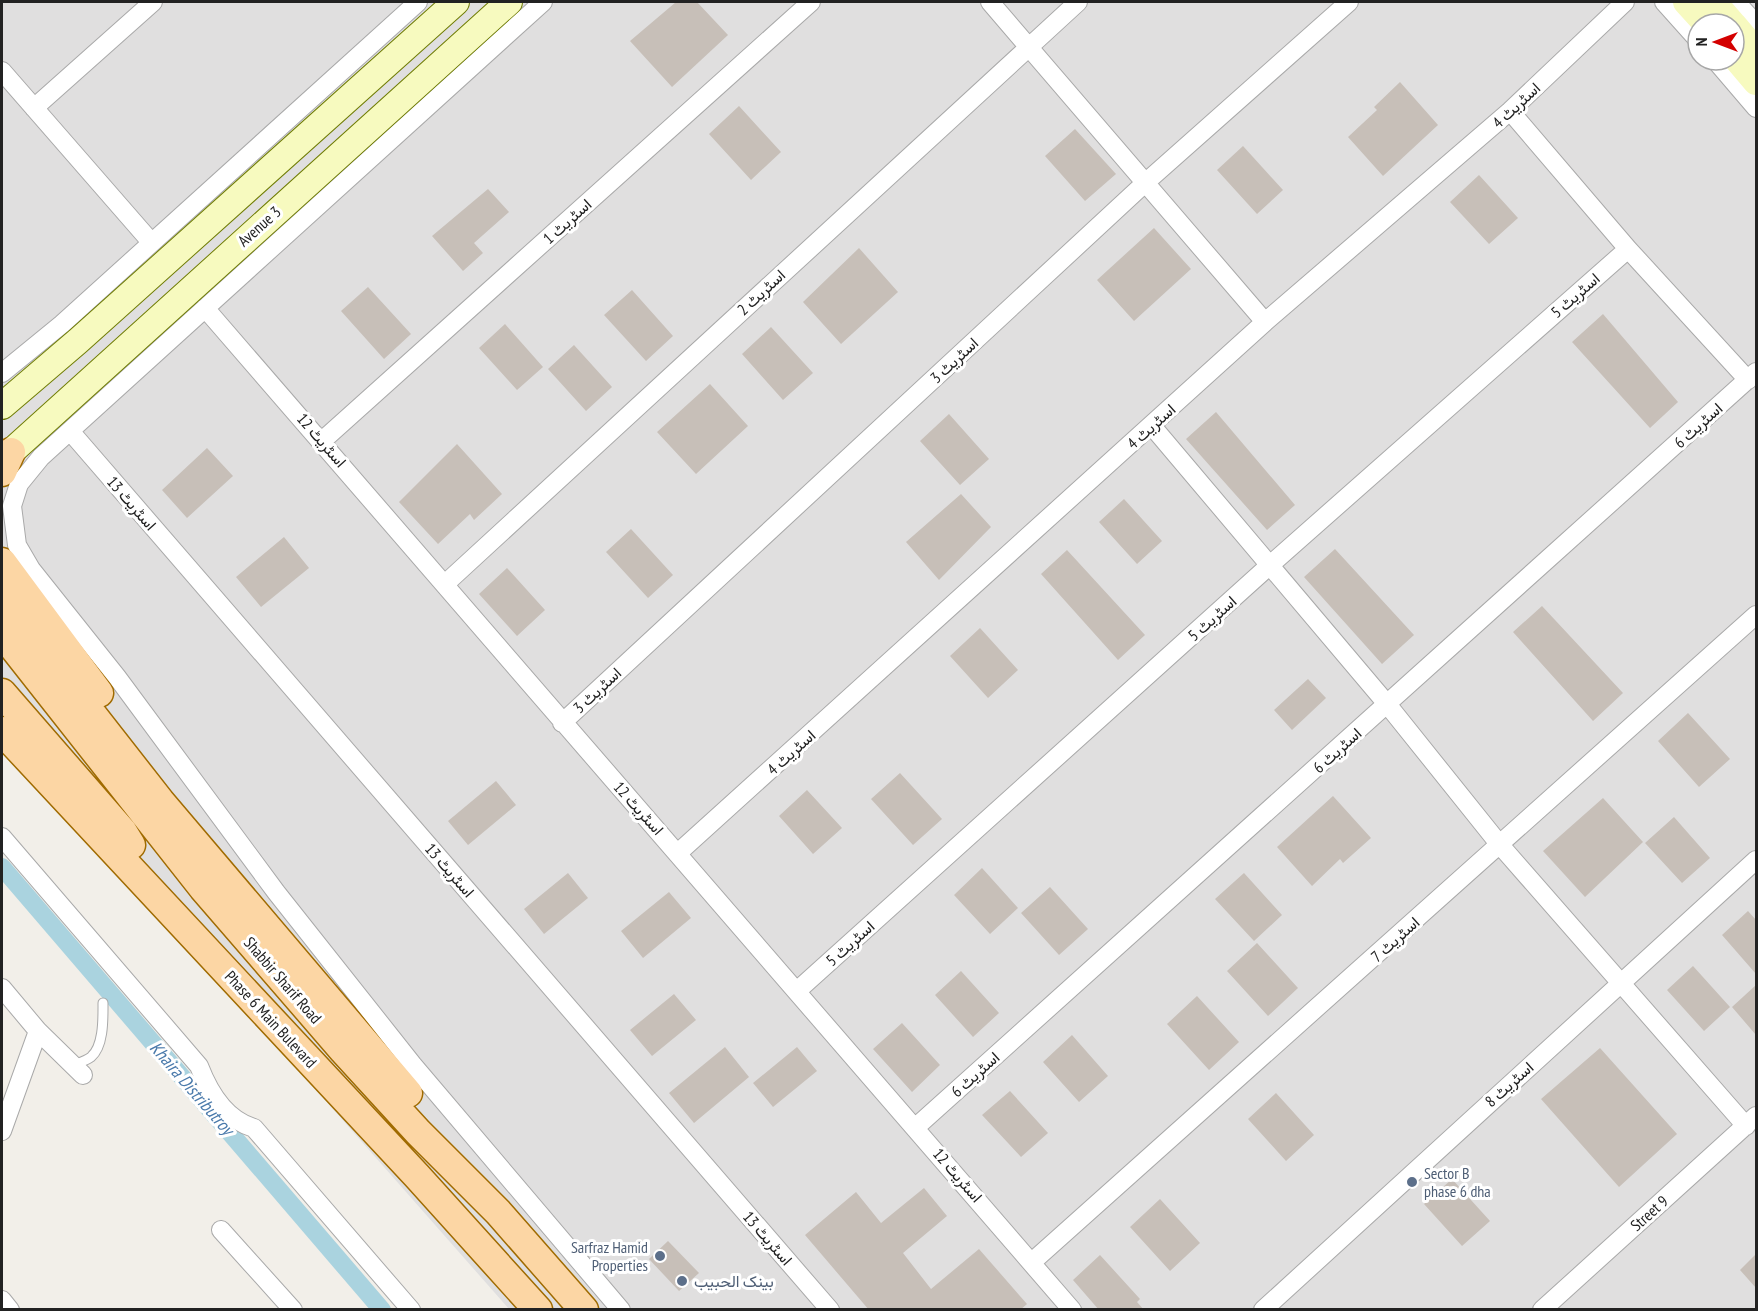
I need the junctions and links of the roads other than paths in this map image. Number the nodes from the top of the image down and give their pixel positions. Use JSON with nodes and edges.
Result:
{"nodes":[{"id":1,"x":153,"y":2,"type":"edge"},
{"id":2,"x":418,"y":2,"type":"edge"},
{"id":3,"x":456,"y":2,"type":"edge"},
{"id":4,"x":508,"y":2,"type":"edge"},
{"id":5,"x":543,"y":2,"type":"edge"},
{"id":6,"x":811,"y":2,"type":"edge"},
{"id":7,"x":990,"y":2,"type":"edge"},
{"id":8,"x":1078,"y":2,"type":"edge"},
{"id":9,"x":1349,"y":2,"type":"edge"},
{"id":10,"x":1625,"y":2,"type":"edge"},
{"id":11,"x":1664,"y":2,"type":"edge"},
{"id":12,"x":1736,"y":2,"type":"edge"},
{"id":13,"x":1756,"y":24,"type":"edge"},
{"id":14,"x":1686,"y":27,"type":"edge"},
{"id":15,"x":1746,"y":40,"type":"edge"},
{"id":16,"x":1028,"y":46,"type":"junction"},
{"id":17,"x":1756,"y":51,"type":"edge"},
{"id":18,"x":1746,"y":70,"type":"edge"},
{"id":19,"x":2,"y":71,"type":"edge"},
{"id":20,"x":1725,"y":72,"type":"edge"},
{"id":21,"x":1756,"y":82,"type":"edge"},
{"id":22,"x":34,"y":108,"type":"junction"},
{"id":23,"x":1756,"y":108,"type":"edge"},
{"id":24,"x":1510,"y":111,"type":"junction"},
{"id":25,"x":1145,"y":183,"type":"junction"},
{"id":26,"x":152,"y":242,"type":"junction"},
{"id":27,"x":1628,"y":249,"type":"junction"},
{"id":28,"x":206,"y":308,"type":"junction"},
{"id":29,"x":1264,"y":322,"type":"junction"},
{"id":30,"x":70,"y":333,"type":"junction"},
{"id":31,"x":4,"y":365,"type":"edge"},
{"id":32,"x":114,"y":374,"type":"junction"},
{"id":33,"x":1752,"y":376,"type":"edge"},
{"id":34,"x":2,"y":406,"type":"edge"},
{"id":35,"x":1152,"y":426,"type":"junction"},
{"id":36,"x":70,"y":431,"type":"junction"},
{"id":37,"x":322,"y":441,"type":"junction"},
{"id":38,"x":5,"y":460,"type":"edge"},
{"id":39,"x":2,"y":562,"type":"edge"},
{"id":40,"x":1270,"y":565,"type":"junction"},
{"id":41,"x":445,"y":584,"type":"junction"},
{"id":42,"x":2,"y":599,"type":"edge"},
{"id":43,"x":1756,"y":615,"type":"edge"},
{"id":44,"x":2,"y":633,"type":"edge"},
{"id":45,"x":2,"y":693,"type":"edge"},
{"id":46,"x":1387,"y":704,"type":"junction"},
{"id":47,"x":562,"y":723,"type":"junction"},
{"id":48,"x":2,"y":731,"type":"edge"},
{"id":49,"x":2,"y":837,"type":"edge"},
{"id":50,"x":1500,"y":845,"type":"junction"},
{"id":51,"x":680,"y":852,"type":"junction"},
{"id":52,"x":1756,"y":860,"type":"edge"},
{"id":53,"x":223,"y":873,"type":"junction"},
{"id":54,"x":172,"y":911,"type":"junction"},
{"id":55,"x":1622,"y":981,"type":"junction"},
{"id":56,"x":2,"y":988,"type":"edge"},
{"id":57,"x":798,"y":990,"type":"junction"},
{"id":58,"x":103,"y":1003,"type":"dead end"},
{"id":59,"x":38,"y":1031,"type":"junction"},
{"id":60,"x":78,"y":1070,"type":"joint"},
{"id":61,"x":1751,"y":1121,"type":"edge"},
{"id":62,"x":916,"y":1127,"type":"junction"},
{"id":63,"x":2,"y":1131,"type":"edge"},
{"id":64,"x":498,"y":1212,"type":"junction"},
{"id":65,"x":221,"y":1230,"type":"dead end"},
{"id":66,"x":1032,"y":1262,"type":"junction"},
{"id":67,"x":2,"y":1300,"type":"edge"},
{"id":68,"x":10,"y":1310,"type":"edge"},
{"id":69,"x":293,"y":1310,"type":"edge"},
{"id":70,"x":411,"y":1310,"type":"edge"},
{"id":71,"x":537,"y":1310,"type":"edge"},
{"id":72,"x":584,"y":1310,"type":"edge"},
{"id":73,"x":621,"y":1310,"type":"edge"},
{"id":74,"x":830,"y":1310,"type":"edge"},
{"id":75,"x":1072,"y":1310,"type":"edge"},
{"id":76,"x":1263,"y":1310,"type":"edge"},
{"id":77,"x":1542,"y":1310,"type":"edge"}],
"edges":[{"from":1,"to":22,"type":"street"},
{"from":2,"to":26,"type":"street"},
{"from":3,"to":30,"type":"main road"},
{"from":4,"to":32,"type":"main road","name":"Avenue 3"},
{"from":5,"to":28,"type":"street"},
{"from":6,"to":37,"type":"street","name":"اسٹریٹ 1"},
{"from":7,"to":16,"type":"street"},
{"from":8,"to":16,"type":"street","name":"اسٹریٹ 2"},
{"from":9,"to":25,"type":"street","name":"اسٹریٹ 3"},
{"from":10,"to":24,"type":"street","name":"اسٹریٹ 4"},
{"from":11,"to":14,"type":"street"},
{"from":12,"to":13,"type":"street"},
{"from":15,"to":17,"type":"main road"},
{"from":16,"to":25,"type":"street"},
{"from":16,"to":41,"type":"street","name":"اسٹریٹ 2"},
{"from":18,"to":21,"type":"main road"},
{"from":19,"to":22,"type":"street"},
{"from":20,"to":23,"type":"street"},
{"from":22,"to":26,"type":"street"},
{"from":24,"to":27,"type":"street"},
{"from":24,"to":29,"type":"street","name":"اسٹریٹ 4"},
{"from":25,"to":29,"type":"street"},
{"from":25,"to":47,"type":"street","name":"اسٹریٹ 3"},
{"from":26,"to":30,"type":"street"},
{"from":27,"to":33,"type":"street"},
{"from":27,"to":40,"type":"street","name":"اسٹریٹ 5"},
{"from":28,"to":32,"type":"street"},
{"from":28,"to":37,"type":"street","name":"اسٹریٹ 12"},
{"from":29,"to":35,"type":"street","name":"اسٹریٹ 4"},
{"from":30,"to":31,"type":"street"},
{"from":30,"to":34,"type":"main road"},
{"from":32,"to":36,"type":"street"},
{"from":32,"to":38,"type":"main road","name":"Avenue 3"},
{"from":33,"to":46,"type":"street","name":"اسٹریٹ 6"},
{"from":35,"to":40,"type":"street"},
{"from":35,"to":51,"type":"street","name":"اسٹریٹ 4"},
{"from":36,"to":73,"type":"street"},
{"from":36,"to":74,"type":"street","name":"اسٹریٹ 13"},
{"from":37,"to":41,"type":"street","name":"اسٹریٹ 12"},
{"from":39,"to":53,"type":"main road"},
{"from":40,"to":46,"type":"street"},
{"from":40,"to":57,"type":"street","name":"اسٹریٹ 5"},
{"from":41,"to":47,"type":"street","name":"اسٹریٹ 12"},
{"from":42,"to":53,"type":"main road"},
{"from":43,"to":50,"type":"street","name":"اسٹریٹ 7"},
{"from":44,"to":64,"type":"main road","name":"Shabbir Sharif Road"},
{"from":45,"to":54,"type":"main road"},
{"from":46,"to":50,"type":"street"},
{"from":46,"to":62,"type":"street","name":"اسٹریٹ 6"},
{"from":47,"to":51,"type":"street","name":"اسٹریٹ 12"},
{"from":48,"to":54,"type":"main road","name":"Phase 6 Main Bulevard"},
{"from":49,"to":70,"type":"street"},
{"from":50,"to":55,"type":"street"},
{"from":50,"to":66,"type":"street","name":"اسٹریٹ 7"},
{"from":51,"to":57,"type":"street","name":"اسٹریٹ 12"},
{"from":52,"to":55,"type":"street","name":"اسٹریٹ 8"},
{"from":53,"to":64,"type":"main road"},
{"from":54,"to":71,"type":"main road","name":"Phase 6 Main Bulevard"},
{"from":55,"to":61,"type":"street"},
{"from":55,"to":76,"type":"street","name":"اسٹریٹ 8"},
{"from":56,"to":59,"type":"street"},
{"from":57,"to":62,"type":"street","name":"اسٹریٹ 12"},
{"from":58,"to":60,"type":"lane"},
{"from":59,"to":60,"type":"street"},
{"from":59,"to":63,"type":"street"},
{"from":61,"to":77,"type":"street","name":"Street 9"},
{"from":62,"to":66,"type":"street","name":"اسٹریٹ 12"},
{"from":64,"to":72,"type":"main road","name":"Shabbir Sharif Road"},
{"from":65,"to":69,"type":"street"},
{"from":66,"to":75,"type":"street","name":"اسٹریٹ 12"},
{"from":67,"to":68,"type":"street"}]}
